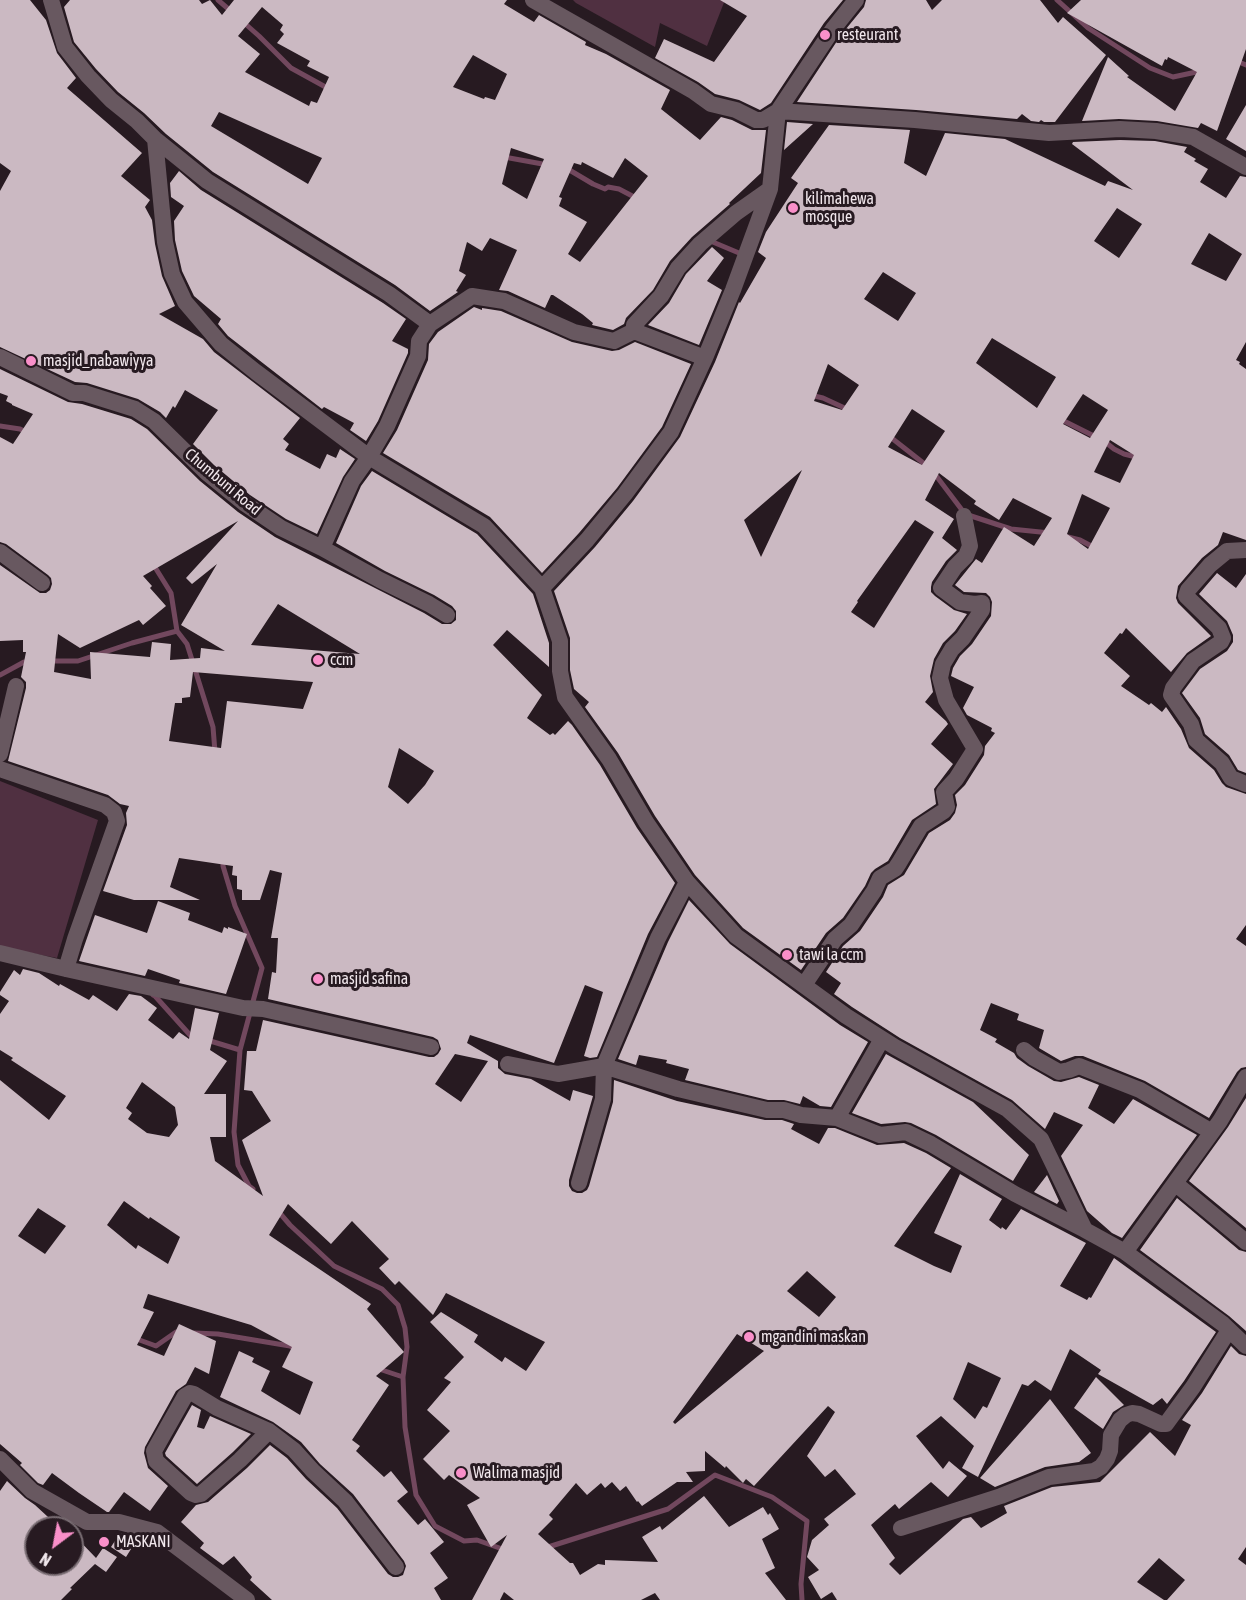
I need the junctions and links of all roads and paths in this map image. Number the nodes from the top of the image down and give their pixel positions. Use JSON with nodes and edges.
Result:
{"nodes":[{"id":1,"x":51,"y":0,"type":"edge"},
{"id":2,"x":533,"y":0,"type":"edge"},
{"id":3,"x":856,"y":0,"type":"edge"},
{"id":4,"x":778,"y":111,"type":"junction"},
{"id":5,"x":155,"y":139,"type":"junction"},
{"id":6,"x":1246,"y":167,"type":"edge"},
{"id":7,"x":770,"y":189,"type":"junction"},
{"id":8,"x":430,"y":324,"type":"junction"},
{"id":9,"x":634,"y":331,"type":"junction"},
{"id":10,"x":0,"y":357,"type":"edge"},
{"id":11,"x":705,"y":358,"type":"junction"},
{"id":12,"x":369,"y":457,"type":"junction"},
{"id":13,"x":964,"y":516,"type":"dead end"},
{"id":14,"x":322,"y":548,"type":"junction"},
{"id":15,"x":1246,"y":550,"type":"edge"},
{"id":16,"x":0,"y":552,"type":"edge"},
{"id":17,"x":42,"y":583,"type":"dead end"},
{"id":18,"x":542,"y":588,"type":"junction"},
{"id":19,"x":447,"y":615,"type":"dead end"},
{"id":20,"x":16,"y":686,"type":"dead end"},
{"id":21,"x":0,"y":754,"type":"edge"},
{"id":22,"x":0,"y":769,"type":"edge"},
{"id":23,"x":1246,"y":784,"type":"edge"},
{"id":24,"x":687,"y":882,"type":"junction"},
{"id":25,"x":0,"y":953,"type":"edge"},
{"id":26,"x":66,"y":969,"type":"junction"},
{"id":27,"x":804,"y":985,"type":"junction"},
{"id":28,"x":882,"y":1039,"type":"junction"},
{"id":29,"x":430,"y":1047,"type":"dead end"},
{"id":30,"x":1024,"y":1050,"type":"dead end"},
{"id":31,"x":508,"y":1064,"type":"dead end"},
{"id":32,"x":604,"y":1066,"type":"junction"},
{"id":33,"x":1246,"y":1077,"type":"edge"},
{"id":34,"x":837,"y":1118,"type":"junction"},
{"id":35,"x":1212,"y":1132,"type":"junction"},
{"id":36,"x":579,"y":1182,"type":"dead end"},
{"id":37,"x":1176,"y":1184,"type":"junction"},
{"id":38,"x":1085,"y":1230,"type":"junction"},
{"id":39,"x":1246,"y":1242,"type":"edge"},
{"id":40,"x":1125,"y":1252,"type":"junction"},
{"id":41,"x":1229,"y":1330,"type":"junction"},
{"id":42,"x":1246,"y":1346,"type":"edge"},
{"id":43,"x":269,"y":1431,"type":"junction"},
{"id":44,"x":0,"y":1459,"type":"edge"},
{"id":45,"x":901,"y":1528,"type":"dead end"},
{"id":46,"x":396,"y":1567,"type":"dead end"},
{"id":47,"x":247,"y":1600,"type":"edge"}],
"edges":[{"from":1,"to":5,"type":"street"},
{"from":2,"to":4,"type":"street"},
{"from":3,"to":4,"type":"street"},
{"from":4,"to":6,"type":"street"},
{"from":4,"to":7,"type":"street"},
{"from":5,"to":8,"type":"street"},
{"from":5,"to":12,"type":"street"},
{"from":7,"to":9,"type":"street"},
{"from":7,"to":11,"type":"street"},
{"from":8,"to":9,"type":"street"},
{"from":8,"to":12,"type":"street"},
{"from":9,"to":11,"type":"street"},
{"from":10,"to":14,"type":"street","name":"Chumbuni Road"},
{"from":11,"to":18,"type":"street"},
{"from":12,"to":14,"type":"street"},
{"from":12,"to":18,"type":"street"},
{"from":13,"to":27,"type":"street"},
{"from":14,"to":19,"type":"street","name":"Chumbuni Road"},
{"from":15,"to":23,"type":"street"},
{"from":16,"to":17,"type":"street"},
{"from":18,"to":24,"type":"street"},
{"from":20,"to":21,"type":"street"},
{"from":22,"to":26,"type":"street"},
{"from":24,"to":27,"type":"street"},
{"from":24,"to":32,"type":"street"},
{"from":25,"to":26,"type":"street"},
{"from":26,"to":29,"type":"street"},
{"from":27,"to":28,"type":"street"},
{"from":28,"to":34,"type":"street"},
{"from":28,"to":38,"type":"street"},
{"from":30,"to":35,"type":"street"},
{"from":31,"to":32,"type":"street"},
{"from":32,"to":34,"type":"street"},
{"from":32,"to":36,"type":"street"},
{"from":33,"to":35,"type":"street"},
{"from":34,"to":38,"type":"street"},
{"from":35,"to":37,"type":"street"},
{"from":37,"to":39,"type":"street"},
{"from":37,"to":40,"type":"street"},
{"from":38,"to":40,"type":"street"},
{"from":40,"to":41,"type":"street"},
{"from":41,"to":42,"type":"street"},
{"from":41,"to":45,"type":"street"},
{"from":43,"to":43,"type":"street"},
{"from":43,"to":46,"type":"street"},
{"from":44,"to":47,"type":"street"}]}
